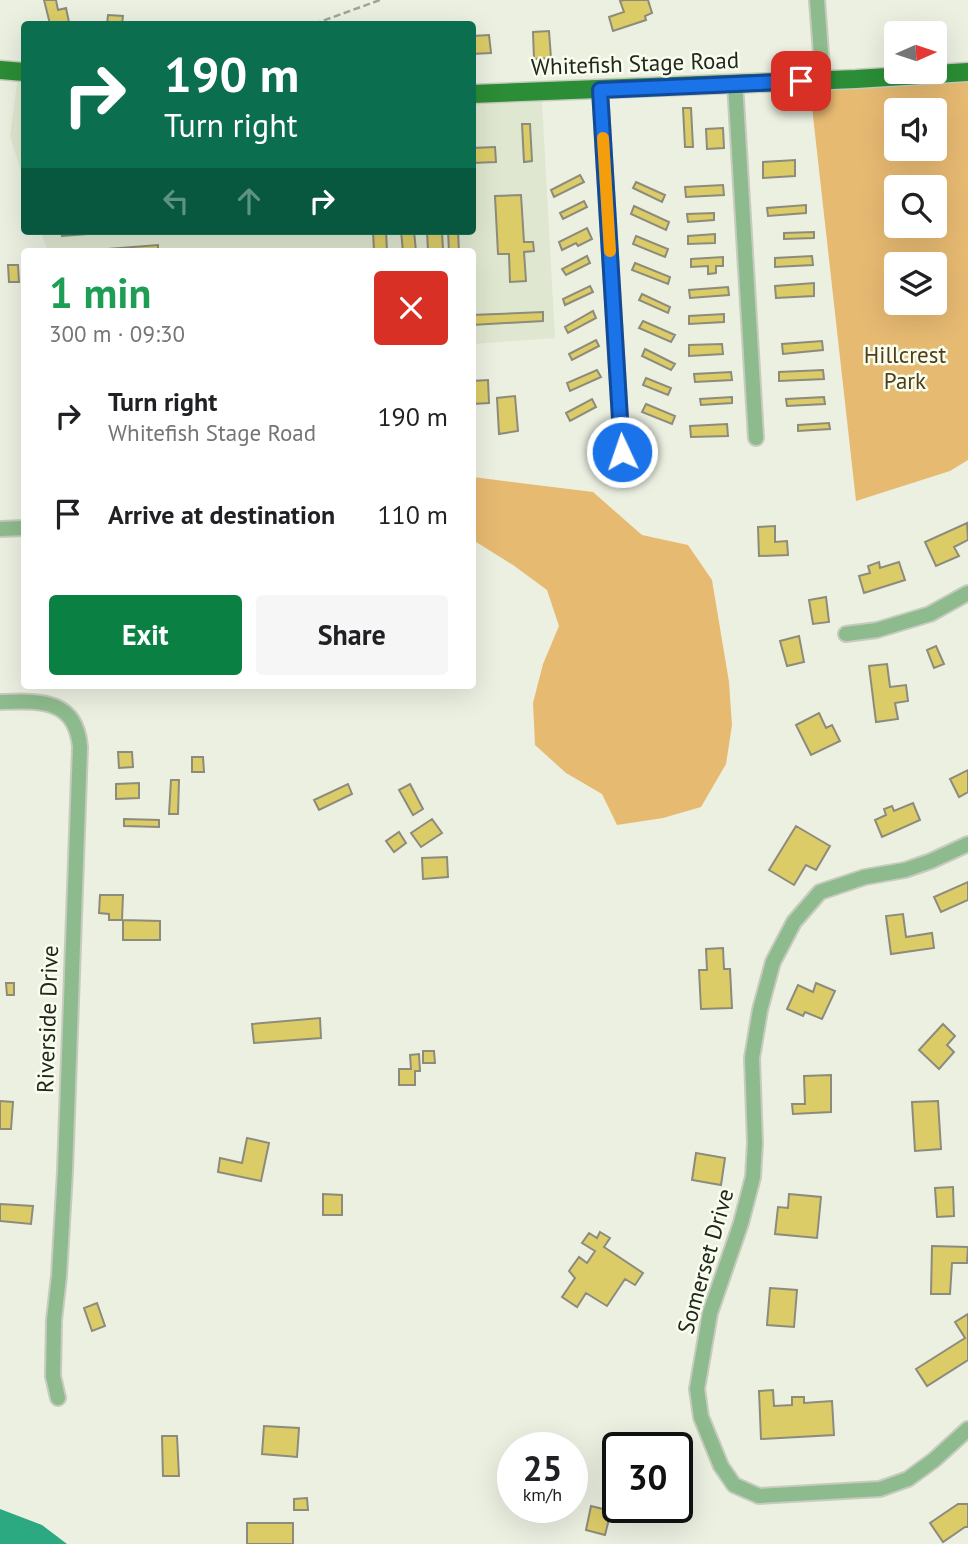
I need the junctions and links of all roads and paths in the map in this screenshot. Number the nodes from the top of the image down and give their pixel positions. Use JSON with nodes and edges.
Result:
{"nodes":[{"id":1,"x":380,"y":0,"type":"edge"},
{"id":2,"x":817,"y":0,"type":"edge"},
{"id":3,"x":322,"y":21,"type":"edge"},
{"id":4,"x":0,"y":70,"type":"edge"},
{"id":5,"x":21,"y":72,"type":"edge"},
{"id":6,"x":968,"y":72,"type":"edge"},
{"id":7,"x":823,"y":81,"type":"junction"},
{"id":8,"x":736,"y":83,"type":"junction"},
{"id":9,"x":600,"y":90,"type":"junction"},
{"id":10,"x":476,"y":94,"type":"edge"},
{"id":11,"x":756,"y":438,"type":"dead end"},
{"id":12,"x":622,"y":452,"type":"dead end"},
{"id":13,"x":21,"y":528,"type":"edge"},
{"id":14,"x":0,"y":529,"type":"edge"},
{"id":15,"x":968,"y":593,"type":"edge"},
{"id":16,"x":846,"y":634,"type":"dead end"},
{"id":17,"x":0,"y":702,"type":"edge"},
{"id":18,"x":968,"y":844,"type":"edge"},
{"id":19,"x":58,"y":1398,"type":"dead end"},
{"id":20,"x":968,"y":1429,"type":"edge"}],
"edges":[{"from":1,"to":3,"type":"path"},
{"from":2,"to":7,"type":"street"},
{"from":4,"to":5,"type":"main road"},
{"from":6,"to":7,"type":"main road","name":"Whitefish Stage Road"},
{"from":7,"to":8,"type":"main road","name":"Whitefish Stage Road"},
{"from":8,"to":9,"type":"main road","name":"Whitefish Stage Road"},
{"from":8,"to":11,"type":"street"},
{"from":9,"to":10,"type":"main road","name":"Whitefish Stage Road"},
{"from":9,"to":12,"type":"street"},
{"from":13,"to":14,"type":"street"},
{"from":15,"to":16,"type":"street"},
{"from":17,"to":19,"type":"street","name":"Riverside Drive"},
{"from":18,"to":20,"type":"street","name":"Somerset Drive"}]}
